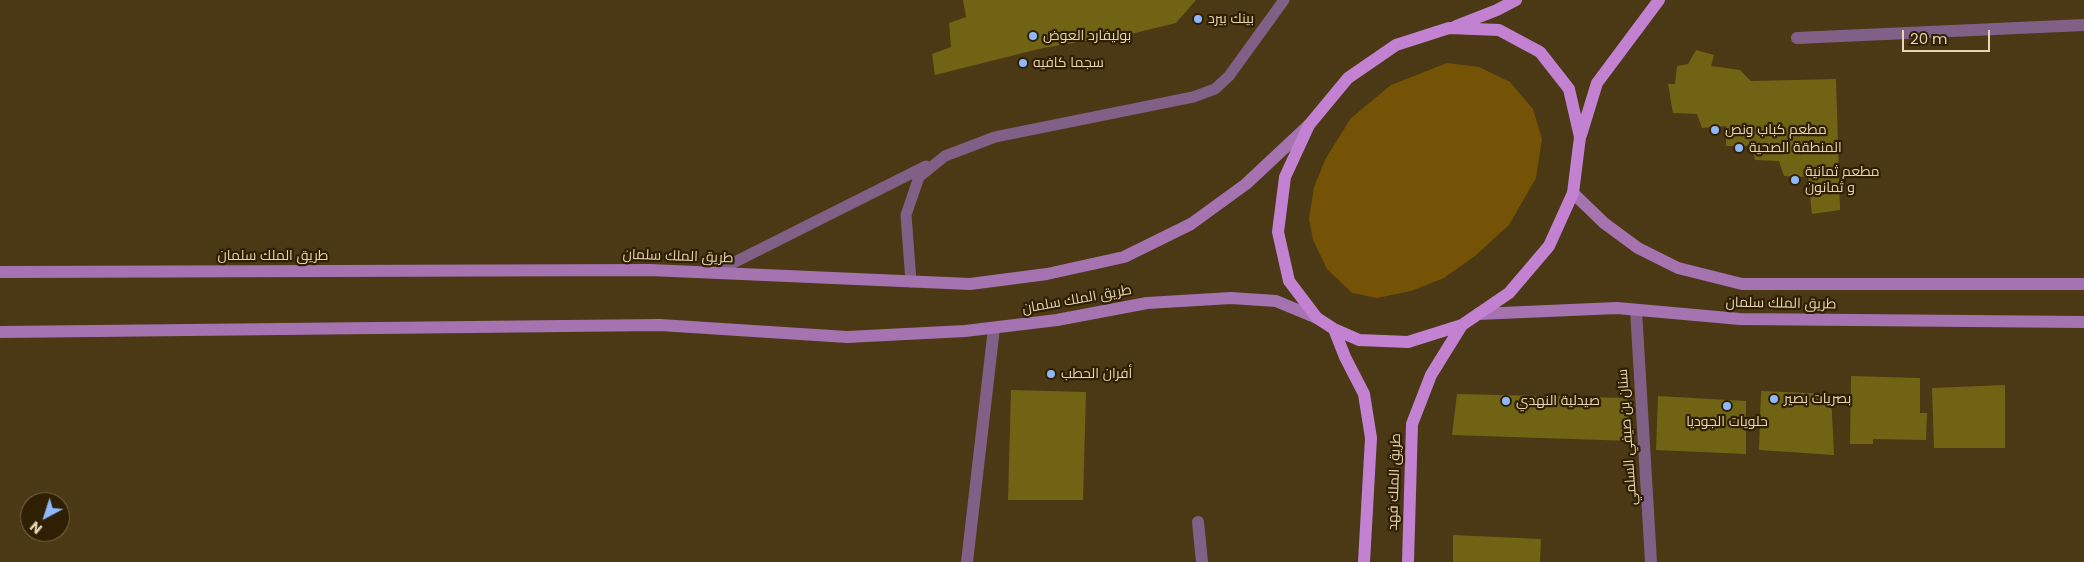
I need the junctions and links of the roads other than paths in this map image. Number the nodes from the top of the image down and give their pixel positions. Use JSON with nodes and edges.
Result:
{"nodes":[{"id":1,"x":1284,"y":0,"type":"edge"},
{"id":2,"x":1516,"y":0,"type":"edge"},
{"id":3,"x":1659,"y":0,"type":"edge"},
{"id":4,"x":2084,"y":25,"type":"edge"},
{"id":5,"x":1449,"y":28,"type":"junction"},
{"id":6,"x":1797,"y":38,"type":"dead end"},
{"id":7,"x":1309,"y":125,"type":"junction"},
{"id":8,"x":1580,"y":138,"type":"junction"},
{"id":9,"x":945,"y":156,"type":"junction"},
{"id":10,"x":1573,"y":193,"type":"junction"},
{"id":11,"x":0,"y":272,"type":"edge"},
{"id":12,"x":713,"y":273,"type":"junction"},
{"id":13,"x":911,"y":282,"type":"junction"},
{"id":14,"x":2084,"y":284,"type":"edge"},
{"id":15,"x":1636,"y":310,"type":"junction"},
{"id":16,"x":1478,"y":314,"type":"junction"},
{"id":17,"x":1317,"y":318,"type":"junction"},
{"id":18,"x":2084,"y":322,"type":"edge"},
{"id":19,"x":1462,"y":325,"type":"junction"},
{"id":20,"x":994,"y":328,"type":"junction"},
{"id":21,"x":1334,"y":329,"type":"junction"},
{"id":22,"x":0,"y":332,"type":"edge"},
{"id":23,"x":1198,"y":522,"type":"dead end"},
{"id":24,"x":966,"y":562,"type":"edge"},
{"id":25,"x":1202,"y":562,"type":"edge"},
{"id":26,"x":1364,"y":562,"type":"edge"},
{"id":27,"x":1408,"y":562,"type":"edge"},
{"id":28,"x":1651,"y":562,"type":"edge"}],
"edges":[{"from":1,"to":9,"type":"lane"},
{"from":2,"to":5,"type":"main road"},
{"from":3,"to":8,"type":"main road"},
{"from":4,"to":6,"type":"street"},
{"from":5,"to":7,"type":"main road"},
{"from":5,"to":8,"type":"main road"},
{"from":7,"to":13,"type":"main road","name":"طريق الملك سلمان"},
{"from":7,"to":17,"type":"main road"},
{"from":8,"to":10,"type":"main road"},
{"from":9,"to":12,"type":"lane"},
{"from":9,"to":13,"type":"lane"},
{"from":10,"to":14,"type":"main road","name":"طريق الملك سلمان"},
{"from":10,"to":16,"type":"main road"},
{"from":11,"to":12,"type":"main road","name":"طريق الملك سلمان"},
{"from":12,"to":13,"type":"main road","name":"طريق الملك سلمان"},
{"from":15,"to":16,"type":"main road","name":"طريق الملك سلمان"},
{"from":15,"to":18,"type":"main road","name":"طريق الملك سلمان"},
{"from":15,"to":28,"type":"street","name":"سنان بن صيفي السلمي"},
{"from":16,"to":19,"type":"main road"},
{"from":17,"to":20,"type":"main road","name":"طريق الملك سلمان"},
{"from":17,"to":21,"type":"main road"},
{"from":19,"to":21,"type":"main road"},
{"from":19,"to":27,"type":"main road","name":"طريق الملك فهد"},
{"from":20,"to":22,"type":"main road","name":"طريق الملك سلمان"},
{"from":20,"to":24,"type":"street"},
{"from":21,"to":26,"type":"main road","name":"طريق الملك فهد"},
{"from":23,"to":25,"type":"street"}]}
